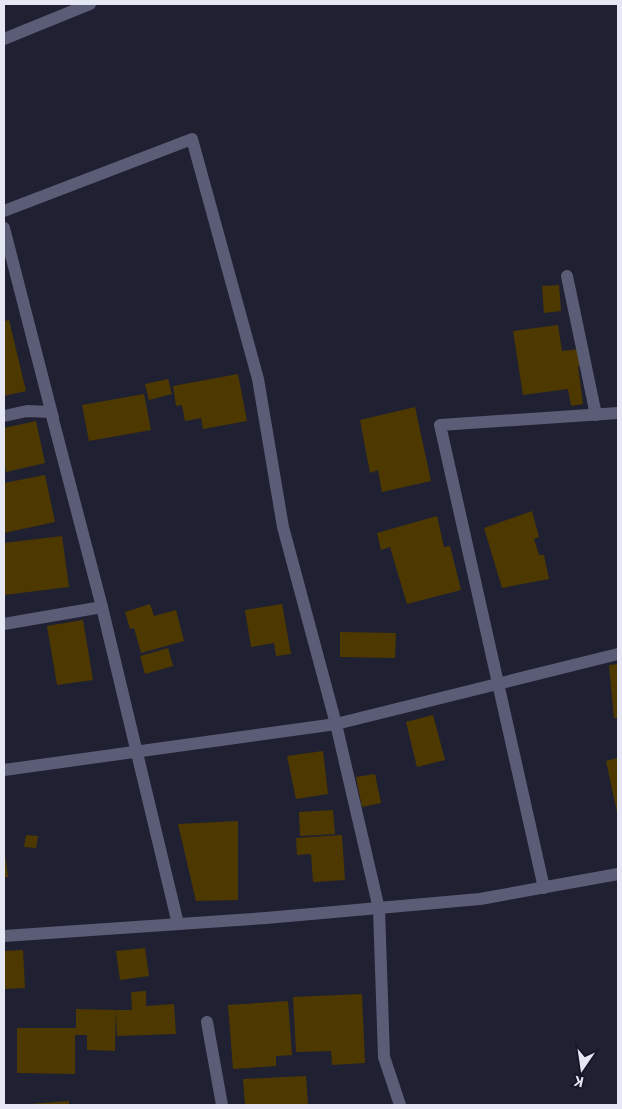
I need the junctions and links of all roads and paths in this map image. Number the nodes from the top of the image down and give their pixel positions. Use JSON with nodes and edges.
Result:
{"nodes":[{"id":1,"x":90,"y":4,"type":"edge"},
{"id":2,"x":4,"y":38,"type":"edge"},
{"id":3,"x":4,"y":211,"type":"edge"},
{"id":4,"x":4,"y":228,"type":"edge"},
{"id":5,"x":567,"y":276,"type":"dead end"},
{"id":6,"x":618,"y":413,"type":"edge"},
{"id":7,"x":596,"y":415,"type":"junction"},
{"id":8,"x":4,"y":416,"type":"edge"},
{"id":9,"x":52,"y":418,"type":"junction"},
{"id":10,"x":102,"y":606,"type":"junction"},
{"id":11,"x":4,"y":624,"type":"edge"},
{"id":12,"x":618,"y":654,"type":"edge"},
{"id":13,"x":499,"y":683,"type":"junction"},
{"id":14,"x":336,"y":724,"type":"junction"},
{"id":15,"x":137,"y":751,"type":"junction"},
{"id":16,"x":4,"y":770,"type":"edge"},
{"id":17,"x":618,"y":874,"type":"edge"},
{"id":18,"x":544,"y":888,"type":"junction"},
{"id":19,"x":379,"y":909,"type":"junction"},
{"id":20,"x":178,"y":924,"type":"junction"},
{"id":21,"x":4,"y":936,"type":"edge"},
{"id":22,"x":207,"y":1022,"type":"dead end"},
{"id":23,"x":222,"y":1105,"type":"edge"},
{"id":24,"x":400,"y":1105,"type":"edge"}],
"edges":[{"from":1,"to":2,"type":"street"},
{"from":3,"to":14,"type":"street"},
{"from":4,"to":9,"type":"street"},
{"from":5,"to":7,"type":"street"},
{"from":6,"to":7,"type":"street"},
{"from":7,"to":13,"type":"street"},
{"from":8,"to":9,"type":"street"},
{"from":9,"to":10,"type":"street"},
{"from":10,"to":11,"type":"street"},
{"from":10,"to":15,"type":"street"},
{"from":12,"to":13,"type":"street"},
{"from":13,"to":14,"type":"street"},
{"from":13,"to":18,"type":"street"},
{"from":14,"to":15,"type":"street"},
{"from":14,"to":19,"type":"street"},
{"from":15,"to":16,"type":"street"},
{"from":15,"to":20,"type":"street"},
{"from":17,"to":18,"type":"street"},
{"from":18,"to":19,"type":"street"},
{"from":19,"to":20,"type":"street"},
{"from":19,"to":24,"type":"street"},
{"from":20,"to":21,"type":"street"},
{"from":22,"to":23,"type":"street"}]}
